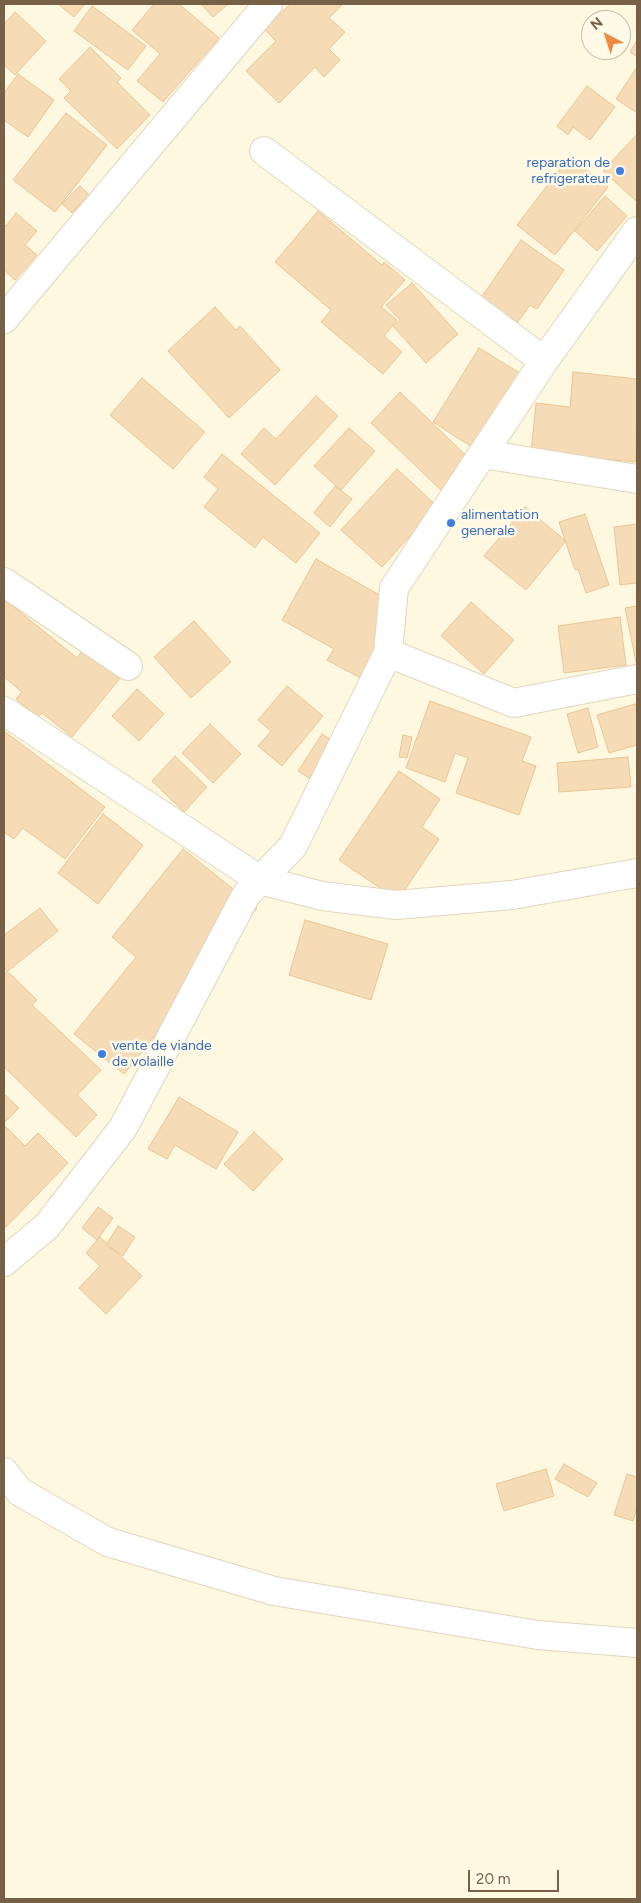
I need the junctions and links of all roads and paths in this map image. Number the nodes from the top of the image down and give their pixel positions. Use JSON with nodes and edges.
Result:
{"nodes":[{"id":1,"x":268,"y":4,"type":"edge"},
{"id":2,"x":264,"y":151,"type":"dead end"},
{"id":3,"x":637,"y":231,"type":"edge"},
{"id":4,"x":4,"y":319,"type":"edge"},
{"id":5,"x":544,"y":361,"type":"junction"},
{"id":6,"x":483,"y":454,"type":"junction"},
{"id":7,"x":637,"y":479,"type":"edge"},
{"id":8,"x":4,"y":582,"type":"edge"},
{"id":9,"x":388,"y":653,"type":"junction"},
{"id":10,"x":128,"y":666,"type":"dead end"},
{"id":11,"x":637,"y":679,"type":"edge"},
{"id":12,"x":4,"y":711,"type":"edge"},
{"id":13,"x":637,"y":873,"type":"edge"},
{"id":14,"x":260,"y":880,"type":"junction"},
{"id":15,"x":4,"y":1262,"type":"edge"},
{"id":16,"x":4,"y":1472,"type":"edge"},
{"id":17,"x":637,"y":1643,"type":"edge"}],
"edges":[{"from":1,"to":4,"type":"street"},
{"from":2,"to":5,"type":"street"},
{"from":3,"to":5,"type":"street"},
{"from":5,"to":6,"type":"street"},
{"from":6,"to":7,"type":"street"},
{"from":6,"to":9,"type":"street"},
{"from":8,"to":10,"type":"street"},
{"from":9,"to":11,"type":"street"},
{"from":9,"to":14,"type":"street"},
{"from":12,"to":14,"type":"street"},
{"from":13,"to":14,"type":"street"},
{"from":14,"to":15,"type":"street"},
{"from":16,"to":17,"type":"street"}]}
